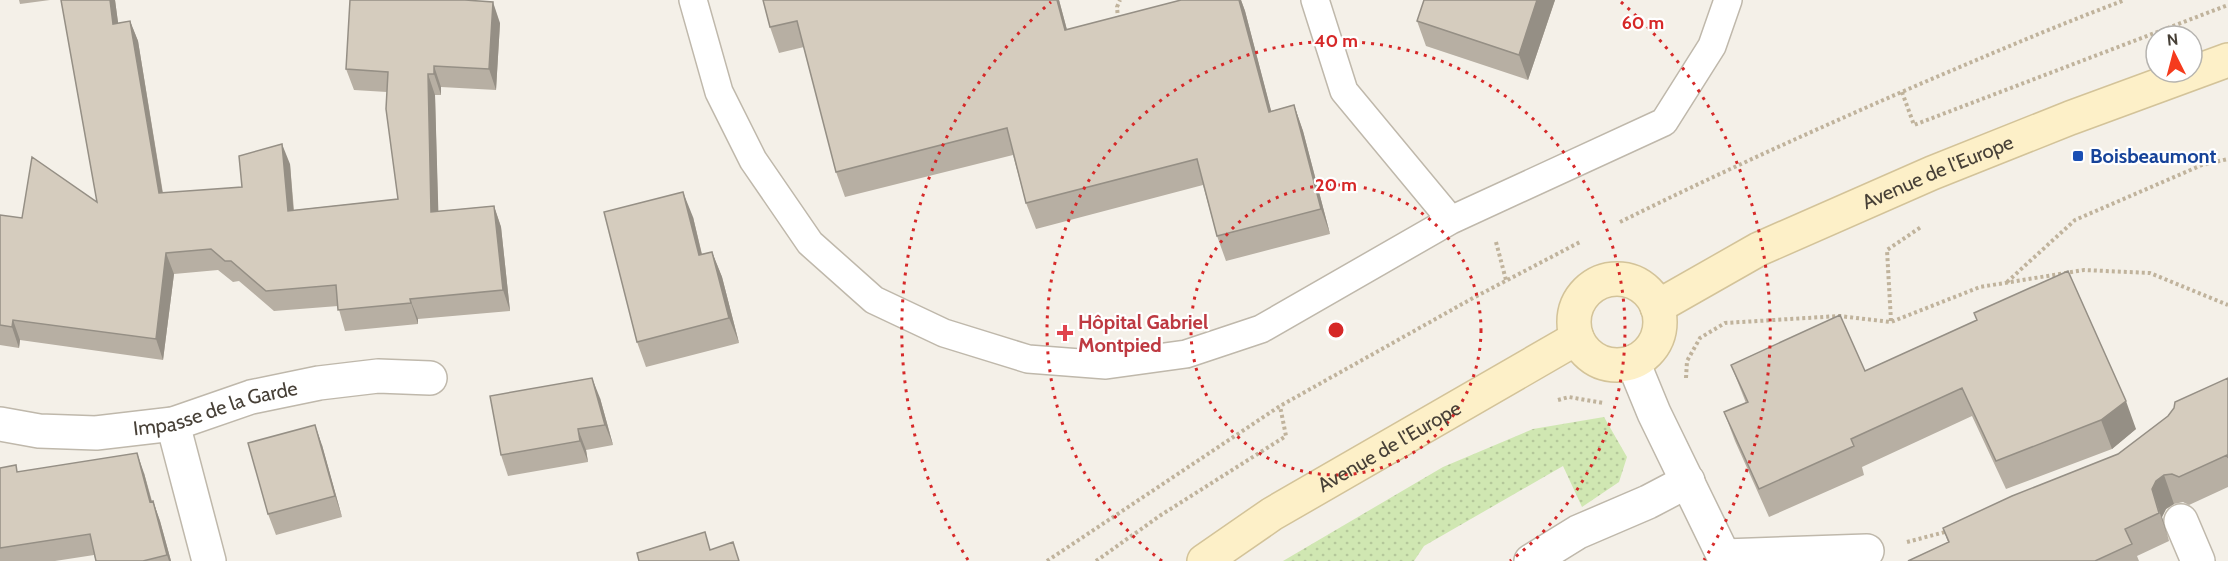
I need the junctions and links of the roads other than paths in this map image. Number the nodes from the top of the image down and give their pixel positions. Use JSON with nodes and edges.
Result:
{"nodes":[{"id":1,"x":693,"y":0,"type":"edge"},
{"id":2,"x":1315,"y":0,"type":"edge"},
{"id":3,"x":1728,"y":0,"type":"edge"},
{"id":4,"x":2228,"y":60,"type":"edge"},
{"id":5,"x":1451,"y":220,"type":"junction"},
{"id":6,"x":1657,"y":307,"type":"junction"},
{"id":7,"x":1577,"y":338,"type":"junction"},
{"id":8,"x":1633,"y":362,"type":"junction"},
{"id":9,"x":430,"y":378,"type":"dead end"},
{"id":10,"x":0,"y":424,"type":"edge"},
{"id":11,"x":173,"y":424,"type":"junction"},
{"id":12,"x":1688,"y":481,"type":"junction"},
{"id":13,"x":2181,"y":520,"type":"dead end"},
{"id":14,"x":1867,"y":551,"type":"dead end"},
{"id":15,"x":1725,"y":558,"type":"edge"},
{"id":16,"x":209,"y":561,"type":"edge"},
{"id":17,"x":1204,"y":561,"type":"edge"},
{"id":18,"x":1531,"y":561,"type":"edge"},
{"id":19,"x":2198,"y":561,"type":"edge"}],
"edges":[{"from":1,"to":5,"type":"lane"},
{"from":2,"to":5,"type":"lane"},
{"from":3,"to":5,"type":"lane"},
{"from":4,"to":6,"type":"main road","name":"Avenue de l'Europe"},
{"from":6,"to":7,"type":"main road"},
{"from":6,"to":8,"type":"main road"},
{"from":7,"to":8,"type":"main road"},
{"from":7,"to":17,"type":"main road","name":"Avenue de l'Europe"},
{"from":8,"to":12,"type":"street"},
{"from":9,"to":11,"type":"street","name":"Impasse de la Garde"},
{"from":10,"to":11,"type":"street","name":"Impasse de la Garde"},
{"from":11,"to":16,"type":"street"},
{"from":12,"to":15,"type":"street"},
{"from":12,"to":18,"type":"street"},
{"from":13,"to":19,"type":"street"},
{"from":14,"to":15,"type":"street"}]}
